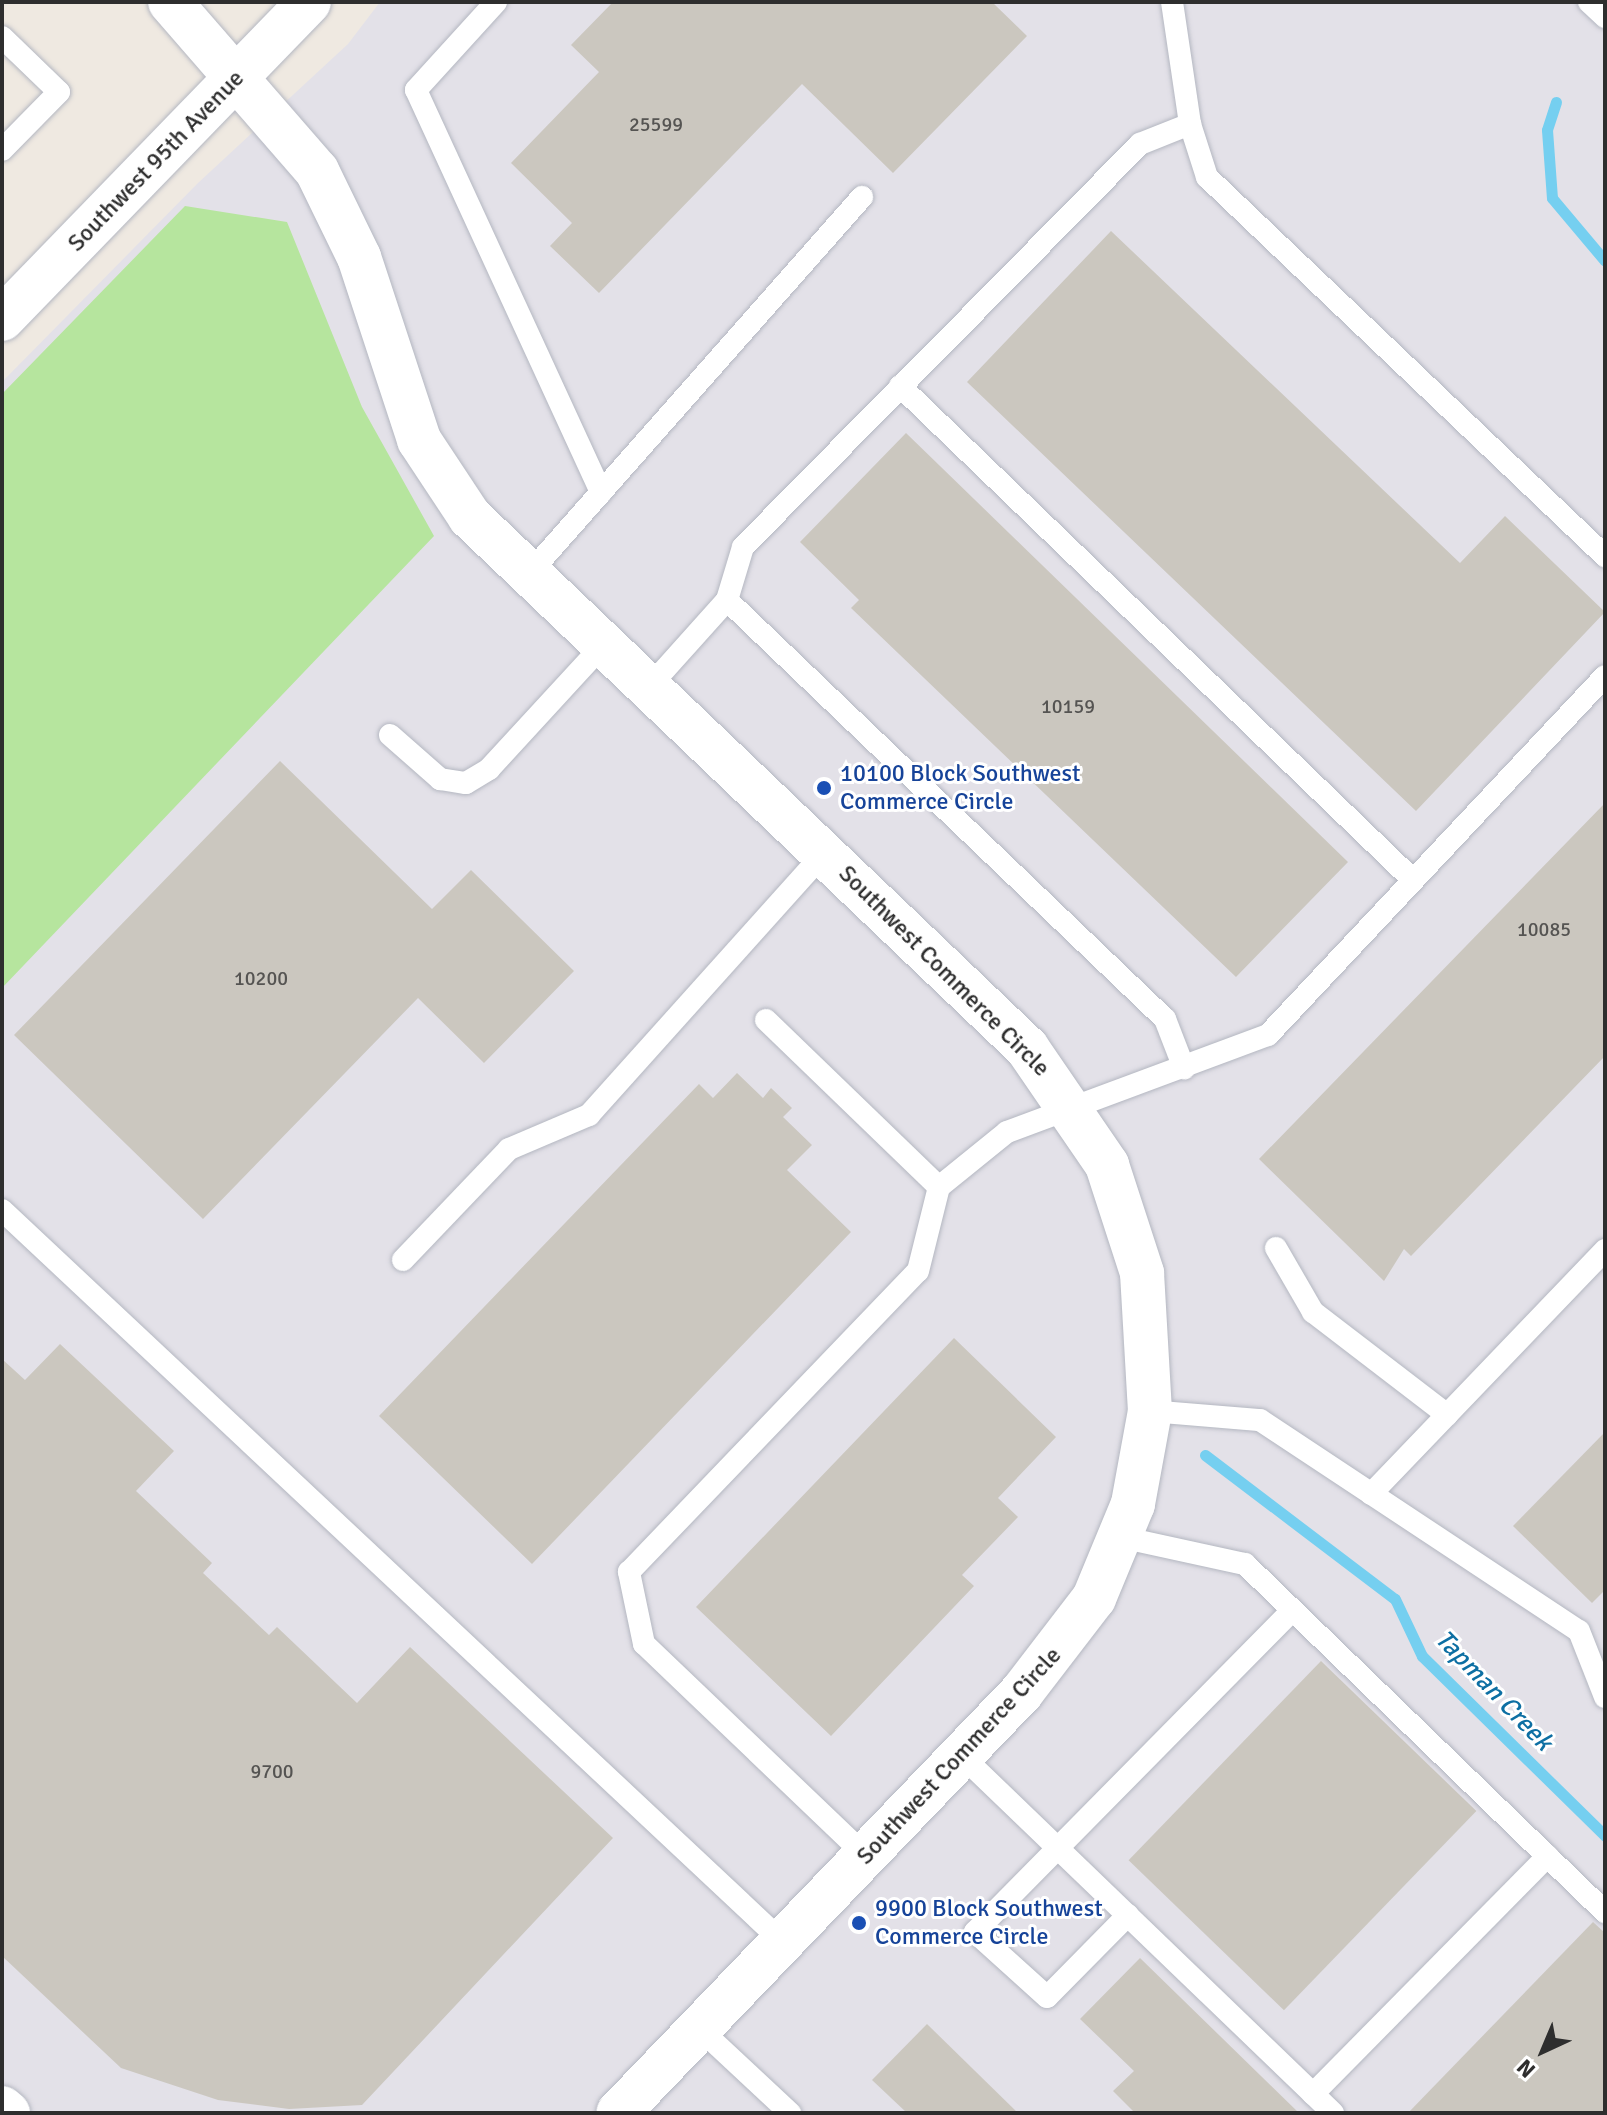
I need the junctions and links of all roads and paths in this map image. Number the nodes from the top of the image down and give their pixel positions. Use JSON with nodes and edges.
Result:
{"nodes":[{"id":1,"x":170,"y":2,"type":"edge"},
{"id":2,"x":309,"y":2,"type":"edge"},
{"id":3,"x":496,"y":2,"type":"edge"},
{"id":4,"x":1172,"y":2,"type":"edge"},
{"id":5,"x":1589,"y":2,"type":"edge"},
{"id":6,"x":1605,"y":17,"type":"edge"},
{"id":7,"x":2,"y":37,"type":"edge"},
{"id":8,"x":238,"y":78,"type":"junction"},
{"id":9,"x":1190,"y":124,"type":"junction"},
{"id":10,"x":2,"y":150,"type":"edge"},
{"id":11,"x":862,"y":197,"type":"dead end"},
{"id":12,"x":2,"y":319,"type":"edge"},
{"id":13,"x":900,"y":386,"type":"junction"},
{"id":14,"x":601,"y":492,"type":"junction"},
{"id":15,"x":1605,"y":556,"type":"edge"},
{"id":16,"x":527,"y":576,"type":"junction"},
{"id":17,"x":727,"y":600,"type":"junction"},
{"id":18,"x":603,"y":645,"type":"junction"},
{"id":19,"x":1605,"y":676,"type":"edge"},
{"id":20,"x":649,"y":687,"type":"junction"},
{"id":21,"x":390,"y":735,"type":"dead end"},
{"id":22,"x":824,"y":853,"type":"junction"},
{"id":23,"x":1413,"y":880,"type":"junction"},
{"id":24,"x":766,"y":1020,"type":"dead end"},
{"id":25,"x":1184,"y":1068,"type":"junction"},
{"id":26,"x":1075,"y":1109,"type":"junction"},
{"id":27,"x":939,"y":1187,"type":"junction"},
{"id":28,"x":2,"y":1210,"type":"edge"},
{"id":29,"x":1276,"y":1248,"type":"dead end"},
{"id":30,"x":1605,"y":1250,"type":"edge"},
{"id":31,"x":403,"y":1260,"type":"dead end"},
{"id":32,"x":1150,"y":1411,"type":"junction"},
{"id":33,"x":1447,"y":1415,"type":"junction"},
{"id":34,"x":1371,"y":1494,"type":"junction"},
{"id":35,"x":1121,"y":1537,"type":"junction"},
{"id":36,"x":1292,"y":1610,"type":"junction"},
{"id":37,"x":1605,"y":1697,"type":"edge"},
{"id":38,"x":962,"y":1756,"type":"junction"},
{"id":39,"x":1056,"y":1847,"type":"junction"},
{"id":40,"x":866,"y":1856,"type":"junction"},
{"id":41,"x":1548,"y":1856,"type":"junction"},
{"id":42,"x":1605,"y":1912,"type":"edge"},
{"id":43,"x":1128,"y":1915,"type":"junction"},
{"id":44,"x":784,"y":1943,"type":"junction"},
{"id":45,"x":701,"y":2030,"type":"junction"},
{"id":46,"x":1313,"y":2094,"type":"junction"},
{"id":47,"x":2,"y":2108,"type":"edge"},
{"id":48,"x":8,"y":2113,"type":"edge"},
{"id":49,"x":618,"y":2113,"type":"edge"},
{"id":50,"x":790,"y":2113,"type":"edge"},
{"id":51,"x":1333,"y":2113,"type":"edge"}],
"edges":[{"from":1,"to":8,"type":"street","name":"Southwest Commerce Circle"},
{"from":2,"to":8,"type":"street","name":"Southwest 95th Avenue"},
{"from":3,"to":14,"type":"lane"},
{"from":4,"to":9,"type":"lane"},
{"from":5,"to":6,"type":"lane"},
{"from":7,"to":10,"type":"lane"},
{"from":8,"to":12,"type":"street","name":"Southwest 95th Avenue"},
{"from":8,"to":16,"type":"street","name":"Southwest Commerce Circle"},
{"from":9,"to":13,"type":"lane"},
{"from":9,"to":15,"type":"lane"},
{"from":11,"to":14,"type":"lane"},
{"from":13,"to":17,"type":"lane"},
{"from":13,"to":23,"type":"lane"},
{"from":14,"to":16,"type":"lane"},
{"from":16,"to":18,"type":"street","name":"Southwest Commerce Circle"},
{"from":17,"to":20,"type":"lane"},
{"from":17,"to":25,"type":"lane"},
{"from":18,"to":20,"type":"street","name":"Southwest Commerce Circle"},
{"from":18,"to":21,"type":"lane"},
{"from":19,"to":23,"type":"lane"},
{"from":20,"to":22,"type":"street","name":"Southwest Commerce Circle"},
{"from":22,"to":26,"type":"street","name":"Southwest Commerce Circle"},
{"from":22,"to":31,"type":"lane"},
{"from":23,"to":25,"type":"lane"},
{"from":24,"to":27,"type":"lane"},
{"from":25,"to":26,"type":"lane"},
{"from":26,"to":27,"type":"lane"},
{"from":26,"to":32,"type":"street","name":"Southwest Commerce Circle"},
{"from":27,"to":40,"type":"lane"},
{"from":28,"to":44,"type":"lane"},
{"from":29,"to":33,"type":"lane"},
{"from":30,"to":33,"type":"lane"},
{"from":32,"to":34,"type":"lane"},
{"from":32,"to":35,"type":"street","name":"Southwest Commerce Circle"},
{"from":33,"to":34,"type":"lane"},
{"from":34,"to":37,"type":"lane"},
{"from":35,"to":36,"type":"lane"},
{"from":35,"to":38,"type":"street","name":"Southwest Commerce Circle"},
{"from":36,"to":39,"type":"lane"},
{"from":36,"to":41,"type":"lane"},
{"from":38,"to":39,"type":"lane"},
{"from":38,"to":40,"type":"street","name":"Southwest Commerce Circle"},
{"from":39,"to":43,"type":"lane"},
{"from":39,"to":43,"type":"lane"},
{"from":40,"to":44,"type":"street","name":"Southwest Commerce Circle"},
{"from":41,"to":42,"type":"lane"},
{"from":41,"to":46,"type":"lane"},
{"from":43,"to":46,"type":"lane"},
{"from":44,"to":45,"type":"street","name":"Southwest Commerce Circle"},
{"from":45,"to":49,"type":"street","name":"Southwest Commerce Circle"},
{"from":45,"to":50,"type":"lane"},
{"from":46,"to":51,"type":"lane"},
{"from":47,"to":48,"type":"street"}]}
